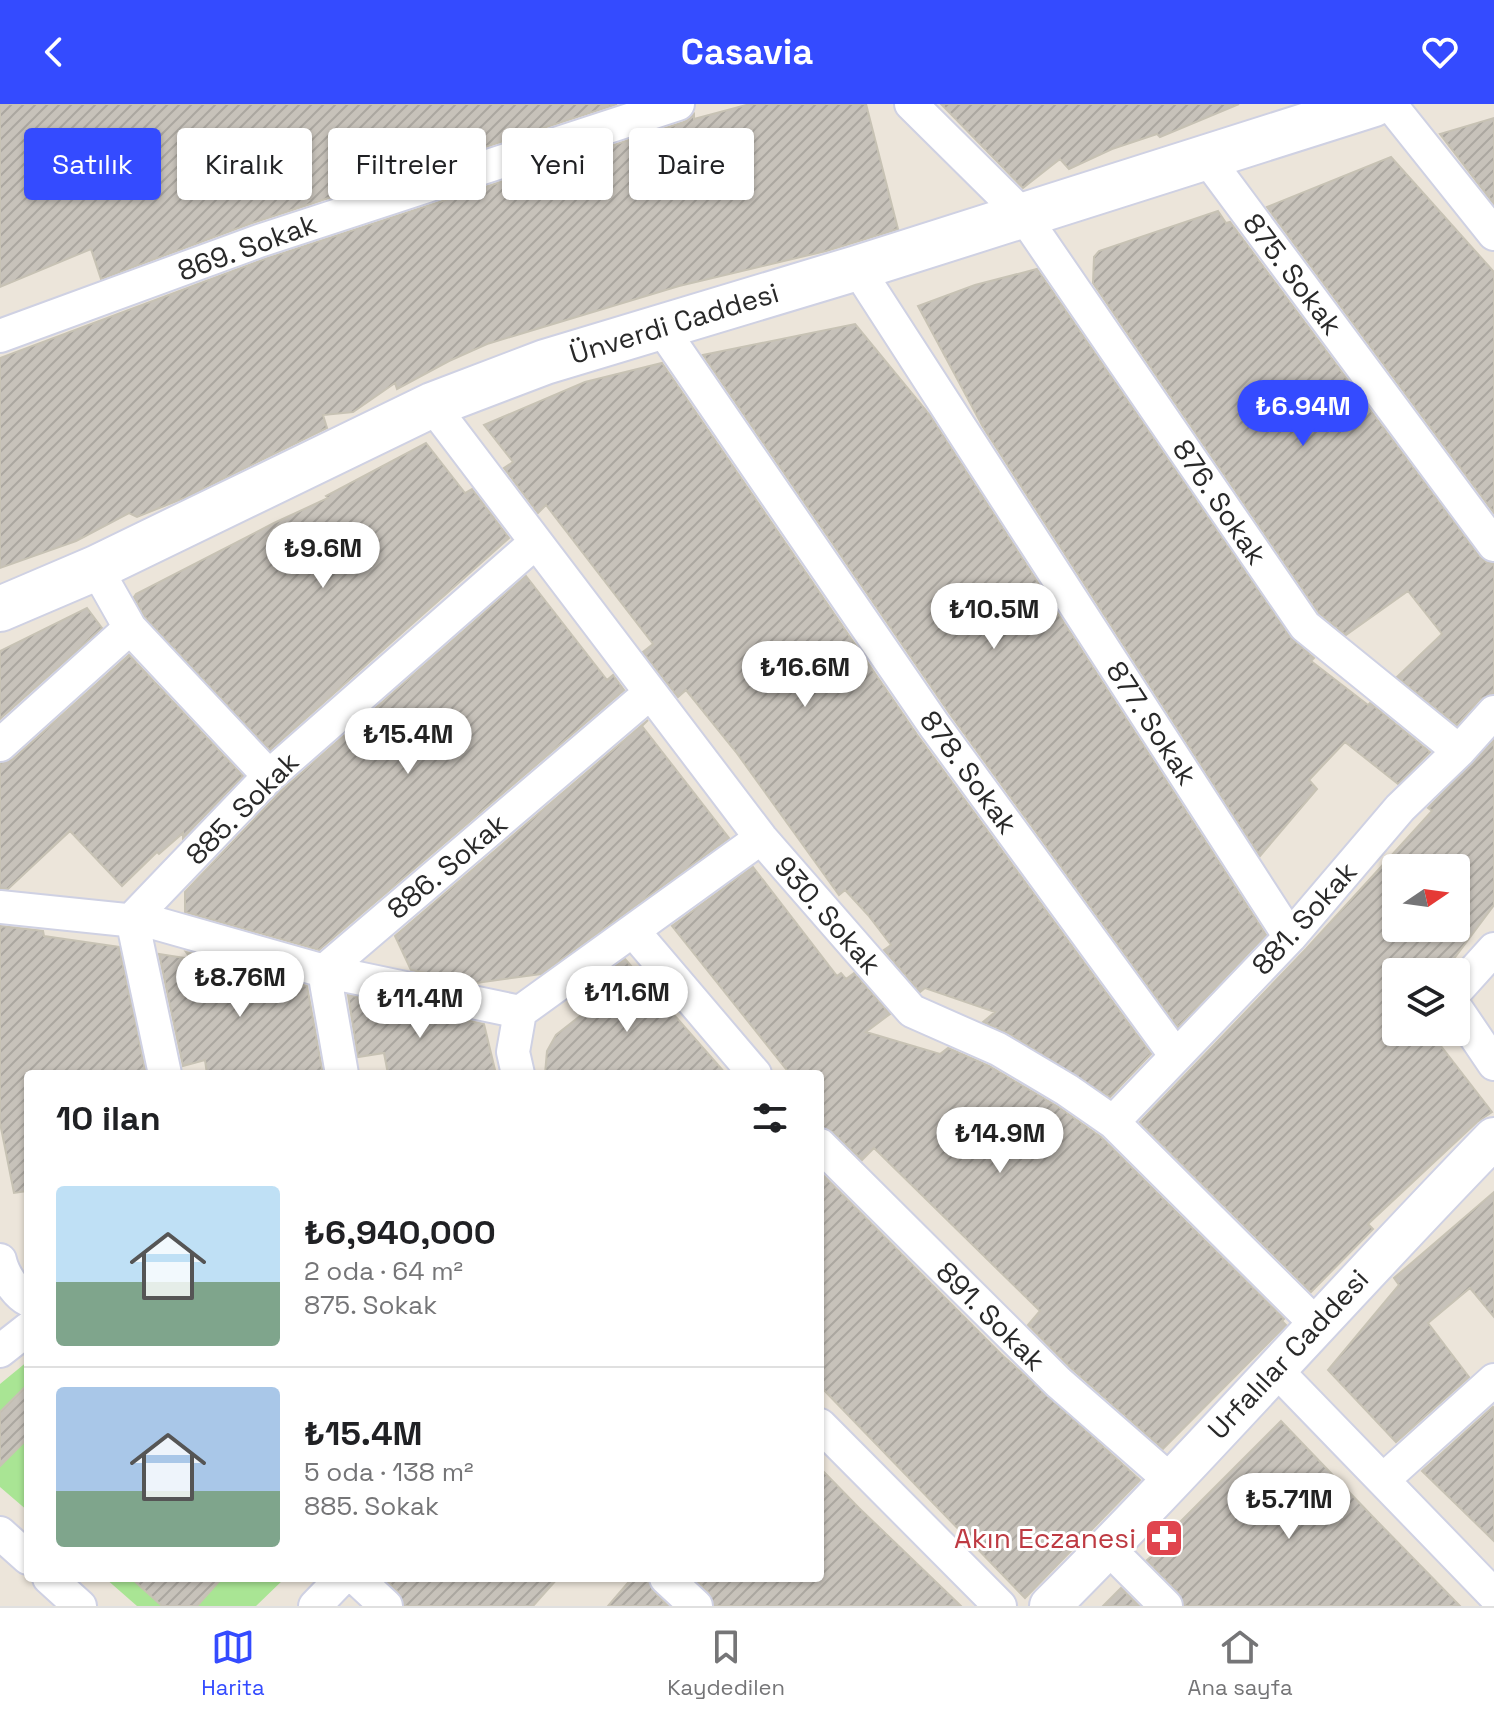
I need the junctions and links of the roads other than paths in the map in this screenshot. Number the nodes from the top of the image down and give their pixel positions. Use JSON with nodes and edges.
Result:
{"nodes":[{"id":1,"x":678,"y":104,"type":"edge"},
{"id":2,"x":911,"y":104,"type":"edge"},
{"id":3,"x":1374,"y":104,"type":"edge"},
{"id":4,"x":1390,"y":104,"type":"edge"},
{"id":5,"x":1302,"y":115,"type":"edge"},
{"id":6,"x":1206,"y":157,"type":"junction"},
{"id":7,"x":1023,"y":215,"type":"junction"},
{"id":8,"x":1494,"y":234,"type":"edge"},
{"id":9,"x":857,"y":268,"type":"junction"},
{"id":10,"x":660,"y":326,"type":"junction"},
{"id":11,"x":0,"y":336,"type":"edge"},
{"id":12,"x":432,"y":405,"type":"junction"},
{"id":13,"x":536,"y":542,"type":"junction"},
{"id":14,"x":1494,"y":545,"type":"edge"},
{"id":15,"x":96,"y":568,"type":"junction"},
{"id":16,"x":0,"y":609,"type":"edge"},
{"id":17,"x":130,"y":628,"type":"junction"},
{"id":18,"x":650,"y":693,"type":"junction"},
{"id":19,"x":1494,"y":712,"type":"edge"},
{"id":20,"x":0,"y":745,"type":"edge"},
{"id":21,"x":1459,"y":751,"type":"junction"},
{"id":22,"x":269,"y":776,"type":"junction"},
{"id":23,"x":761,"y":838,"type":"junction"},
{"id":24,"x":0,"y":907,"type":"edge"},
{"id":25,"x":132,"y":919,"type":"junction"},
{"id":26,"x":634,"y":932,"type":"junction"},
{"id":27,"x":1290,"y":937,"type":"junction"},
{"id":28,"x":1494,"y":949,"type":"edge"},
{"id":29,"x":324,"y":971,"type":"junction"},
{"id":30,"x":1470,"y":976,"type":"edge"},
{"id":31,"x":520,"y":1012,"type":"junction"},
{"id":32,"x":1470,"y":1029,"type":"edge"},
{"id":33,"x":1176,"y":1056,"type":"junction"},
{"id":34,"x":1494,"y":1064,"type":"edge"},
{"id":35,"x":164,"y":1070,"type":"edge"},
{"id":36,"x":341,"y":1070,"type":"edge"},
{"id":37,"x":517,"y":1070,"type":"edge"},
{"id":38,"x":752,"y":1070,"type":"edge"},
{"id":39,"x":1113,"y":1122,"type":"junction"},
{"id":40,"x":1494,"y":1138,"type":"edge"},
{"id":41,"x":824,"y":1149,"type":"edge"},
{"id":42,"x":0,"y":1260,"type":"edge"},
{"id":43,"x":24,"y":1298,"type":"edge"},
{"id":44,"x":1317,"y":1325,"type":"junction"},
{"id":45,"x":24,"y":1332,"type":"edge"},
{"id":46,"x":0,"y":1351,"type":"edge"},
{"id":47,"x":1275,"y":1369,"type":"junction"},
{"id":48,"x":1494,"y":1380,"type":"edge"},
{"id":49,"x":824,"y":1429,"type":"edge"},
{"id":50,"x":1170,"y":1480,"type":"junction"},
{"id":51,"x":1383,"y":1480,"type":"junction"},
{"id":52,"x":0,"y":1533,"type":"edge"},
{"id":53,"x":1108,"y":1548,"type":"junction"},
{"id":54,"x":24,"y":1554,"type":"edge"},
{"id":55,"x":53,"y":1582,"type":"edge"},
{"id":56,"x":338,"y":1582,"type":"edge"},
{"id":57,"x":360,"y":1582,"type":"edge"},
{"id":58,"x":670,"y":1582,"type":"edge"},
{"id":59,"x":1494,"y":1595,"type":"edge"},
{"id":60,"x":80,"y":1606,"type":"edge"},
{"id":61,"x":315,"y":1606,"type":"edge"},
{"id":62,"x":386,"y":1606,"type":"edge"},
{"id":63,"x":696,"y":1606,"type":"edge"},
{"id":64,"x":1000,"y":1606,"type":"edge"},
{"id":65,"x":1050,"y":1606,"type":"edge"},
{"id":66,"x":1166,"y":1606,"type":"edge"}],
"edges":[{"from":1,"to":11,"type":"street","name":"869. Sokak"},
{"from":2,"to":7,"type":"street","name":"876. Sokak"},
{"from":3,"to":5,"type":"main road","name":"Ünverdi Caddesi"},
{"from":4,"to":8,"type":"street"},
{"from":5,"to":6,"type":"main road","name":"Ünverdi Caddesi"},
{"from":6,"to":7,"type":"main road","name":"Ünverdi Caddesi"},
{"from":6,"to":14,"type":"street","name":"875. Sokak"},
{"from":7,"to":9,"type":"main road","name":"Ünverdi Caddesi"},
{"from":7,"to":21,"type":"street","name":"876. Sokak"},
{"from":9,"to":10,"type":"main road","name":"Ünverdi Caddesi"},
{"from":9,"to":27,"type":"street","name":"877. Sokak"},
{"from":10,"to":12,"type":"main road","name":"Ünverdi Caddesi"},
{"from":10,"to":33,"type":"street","name":"878. Sokak"},
{"from":12,"to":13,"type":"street","name":"930. Sokak"},
{"from":12,"to":15,"type":"main road","name":"Ünverdi Caddesi"},
{"from":13,"to":18,"type":"street","name":"930. Sokak"},
{"from":13,"to":22,"type":"street","name":"885. Sokak"},
{"from":15,"to":16,"type":"main road","name":"Ünverdi Caddesi"},
{"from":15,"to":17,"type":"street"},
{"from":17,"to":20,"type":"street"},
{"from":17,"to":22,"type":"street"},
{"from":18,"to":23,"type":"street","name":"930. Sokak"},
{"from":18,"to":29,"type":"street","name":"886. Sokak"},
{"from":19,"to":21,"type":"street","name":"881. Sokak"},
{"from":21,"to":27,"type":"street","name":"881. Sokak"},
{"from":22,"to":25,"type":"street","name":"885. Sokak"},
{"from":23,"to":26,"type":"street"},
{"from":23,"to":39,"type":"street","name":"930. Sokak"},
{"from":24,"to":25,"type":"street"},
{"from":25,"to":29,"type":"street"},
{"from":25,"to":35,"type":"street"},
{"from":26,"to":31,"type":"street"},
{"from":26,"to":38,"type":"street"},
{"from":27,"to":33,"type":"street","name":"881. Sokak"},
{"from":28,"to":30,"type":"street"},
{"from":29,"to":31,"type":"street"},
{"from":29,"to":36,"type":"street"},
{"from":31,"to":37,"type":"street"},
{"from":32,"to":34,"type":"street"},
{"from":33,"to":39,"type":"street","name":"881. Sokak"},
{"from":39,"to":44,"type":"street","name":"930. Sokak"},
{"from":40,"to":44,"type":"street","name":"Urfalılar Caddesi"},
{"from":41,"to":50,"type":"street","name":"891. Sokak"},
{"from":42,"to":43,"type":"street"},
{"from":44,"to":47,"type":"street","name":"Urfalılar Caddesi"},
{"from":45,"to":46,"type":"street"},
{"from":47,"to":50,"type":"street","name":"Urfalılar Caddesi"},
{"from":47,"to":51,"type":"street"},
{"from":48,"to":51,"type":"street"},
{"from":49,"to":64,"type":"street"},
{"from":50,"to":53,"type":"street","name":"Urfalılar Caddesi"},
{"from":51,"to":59,"type":"street"},
{"from":52,"to":54,"type":"street"},
{"from":53,"to":65,"type":"street","name":"Urfalılar Caddesi"},
{"from":53,"to":66,"type":"street"},
{"from":55,"to":60,"type":"street"},
{"from":56,"to":61,"type":"street"},
{"from":57,"to":62,"type":"street"},
{"from":58,"to":63,"type":"street"}]}
